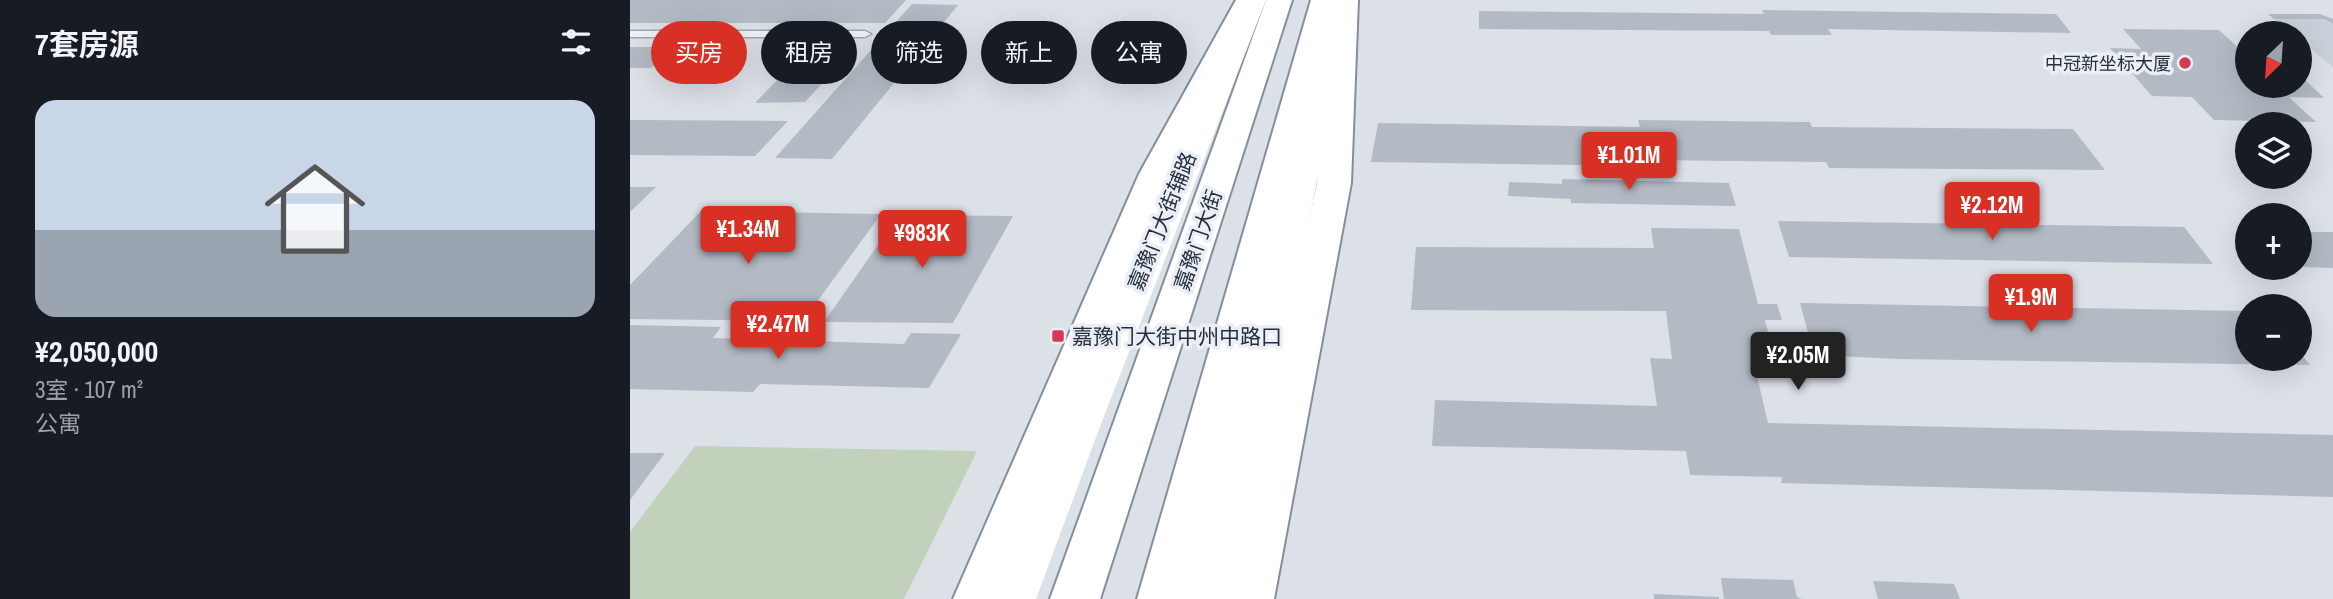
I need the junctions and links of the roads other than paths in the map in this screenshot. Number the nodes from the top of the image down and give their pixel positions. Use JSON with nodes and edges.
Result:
{"nodes":[{"id":1,"x":1251,"y":0,"type":"edge"},
{"id":2,"x":1279,"y":0,"type":"edge"},
{"id":3,"x":1324,"y":0,"type":"edge"},
{"id":4,"x":1343,"y":0,"type":"edge"},
{"id":5,"x":630,"y":34,"type":"edge"},
{"id":6,"x":865,"y":34,"type":"dead end"},
{"id":7,"x":978,"y":599,"type":"edge"},
{"id":8,"x":1011,"y":599,"type":"edge"},
{"id":9,"x":1075,"y":599,"type":"edge"},
{"id":10,"x":1162,"y":599,"type":"edge"},
{"id":11,"x":1207,"y":599,"type":"edge"},
{"id":12,"x":1249,"y":599,"type":"edge"}],
"edges":[{"from":1,"to":7,"type":"main road"},
{"from":1,"to":8,"type":"main road","name":"嘉豫门大街辅路"},
{"from":2,"to":9,"type":"main road","name":"嘉豫门大街"},
{"from":3,"to":10,"type":"main road"},
{"from":4,"to":11,"type":"main road"},
{"from":4,"to":12,"type":"main road"},
{"from":5,"to":6,"type":"lane"}]}
